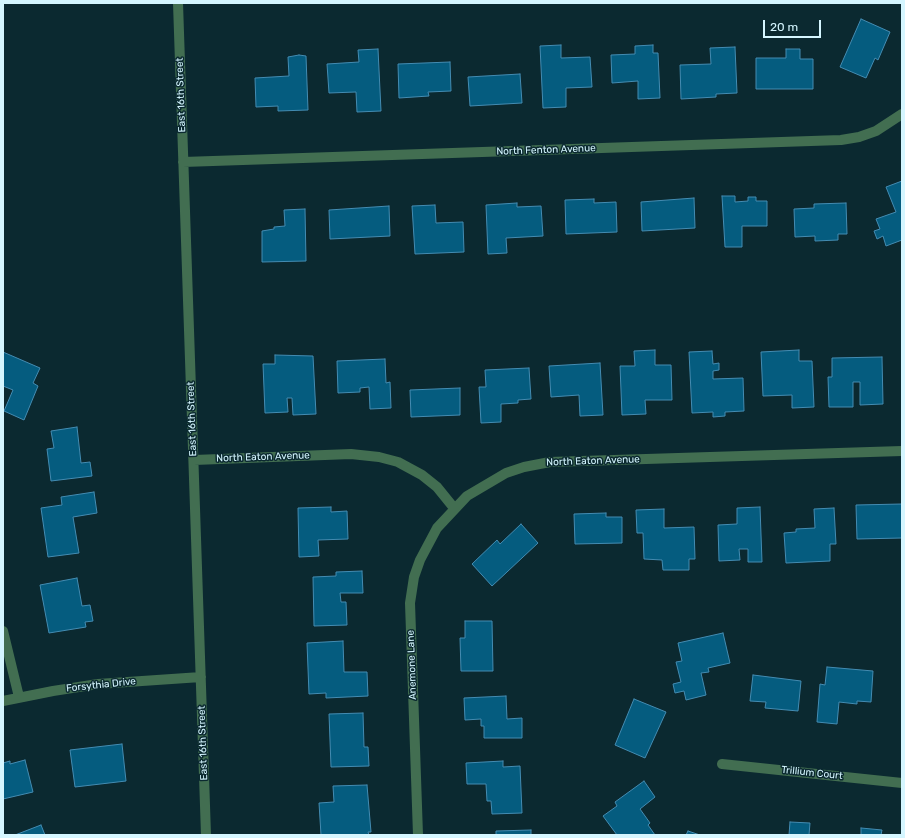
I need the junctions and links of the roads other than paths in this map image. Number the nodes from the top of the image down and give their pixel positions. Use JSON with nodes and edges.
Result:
{"nodes":[{"id":1,"x":178,"y":3,"type":"edge"},
{"id":2,"x":902,"y":114,"type":"edge"},
{"id":3,"x":183,"y":162,"type":"junction"},
{"id":4,"x":902,"y":451,"type":"edge"},
{"id":5,"x":194,"y":460,"type":"junction"},
{"id":6,"x":454,"y":508,"type":"junction"},
{"id":7,"x":3,"y":632,"type":"edge"},
{"id":8,"x":201,"y":678,"type":"junction"},
{"id":9,"x":19,"y":698,"type":"junction"},
{"id":10,"x":3,"y":701,"type":"edge"},
{"id":11,"x":722,"y":764,"type":"dead end"},
{"id":12,"x":902,"y":783,"type":"edge"},
{"id":13,"x":206,"y":835,"type":"edge"},
{"id":14,"x":418,"y":835,"type":"edge"}],
"edges":[{"from":1,"to":3,"type":"street","name":"East 16th Street"},
{"from":2,"to":3,"type":"street","name":"North Fenton Avenue"},
{"from":3,"to":5,"type":"street","name":"East 16th Street"},
{"from":4,"to":6,"type":"street","name":"North Eaton Avenue"},
{"from":5,"to":6,"type":"street","name":"North Eaton Avenue"},
{"from":5,"to":8,"type":"street","name":"East 16th Street"},
{"from":6,"to":14,"type":"street","name":"Anemone Lane"},
{"from":7,"to":9,"type":"street"},
{"from":8,"to":9,"type":"street","name":"Forsythia Drive"},
{"from":8,"to":13,"type":"street","name":"East 16th Street"},
{"from":9,"to":10,"type":"street","name":"Forsythia Drive"},
{"from":11,"to":12,"type":"street","name":"Trillium Court"}]}
